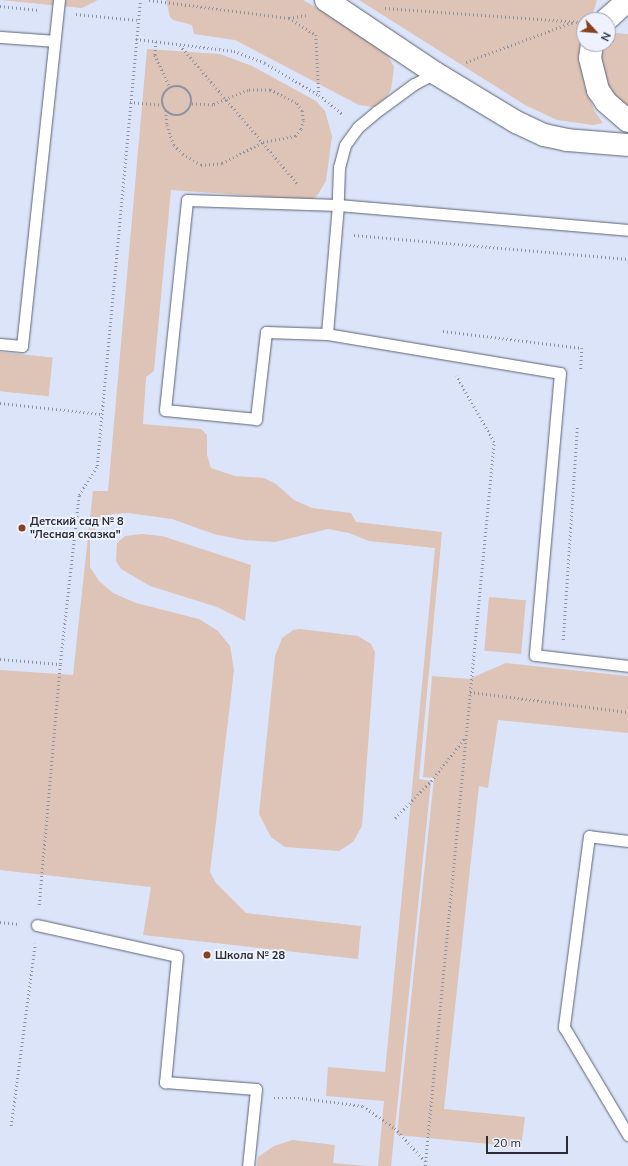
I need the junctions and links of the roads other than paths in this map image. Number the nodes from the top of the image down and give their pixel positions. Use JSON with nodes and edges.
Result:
{"nodes":[{"id":1,"x":58,"y":0,"type":"edge"},
{"id":2,"x":628,"y":0,"type":"edge"},
{"id":3,"x":333,"y":4,"type":"edge"},
{"id":4,"x":613,"y":12,"type":"edge"},
{"id":5,"x":0,"y":37,"type":"edge"},
{"id":6,"x":54,"y":41,"type":"junction"},
{"id":7,"x":591,"y":52,"type":"edge"},
{"id":8,"x":435,"y":73,"type":"junction"},
{"id":9,"x":628,"y":121,"type":"edge"},
{"id":10,"x":628,"y":145,"type":"edge"},
{"id":11,"x":338,"y":205,"type":"junction"},
{"id":12,"x":628,"y":230,"type":"edge"},
{"id":13,"x":327,"y":334,"type":"junction"},
{"id":14,"x":0,"y":344,"type":"edge"},
{"id":15,"x":628,"y":666,"type":"edge"},
{"id":16,"x":628,"y":841,"type":"edge"},
{"id":17,"x":37,"y":925,"type":"road end"},
{"id":18,"x":628,"y":1135,"type":"edge"},
{"id":19,"x":248,"y":1166,"type":"edge"}],
"edges":[{"from":1,"to":6,"type":"lane"},
{"from":2,"to":4,"type":"main road"},
{"from":3,"to":8,"type":"main road"},
{"from":5,"to":6,"type":"lane"},
{"from":6,"to":14,"type":"lane"},
{"from":7,"to":9,"type":"main road"},
{"from":8,"to":10,"type":"main road"},
{"from":8,"to":11,"type":"lane"},
{"from":11,"to":12,"type":"lane"},
{"from":11,"to":13,"type":"lane"},
{"from":11,"to":13,"type":"lane"},
{"from":13,"to":15,"type":"lane"},
{"from":16,"to":18,"type":"lane"},
{"from":17,"to":19,"type":"lane"}]}
